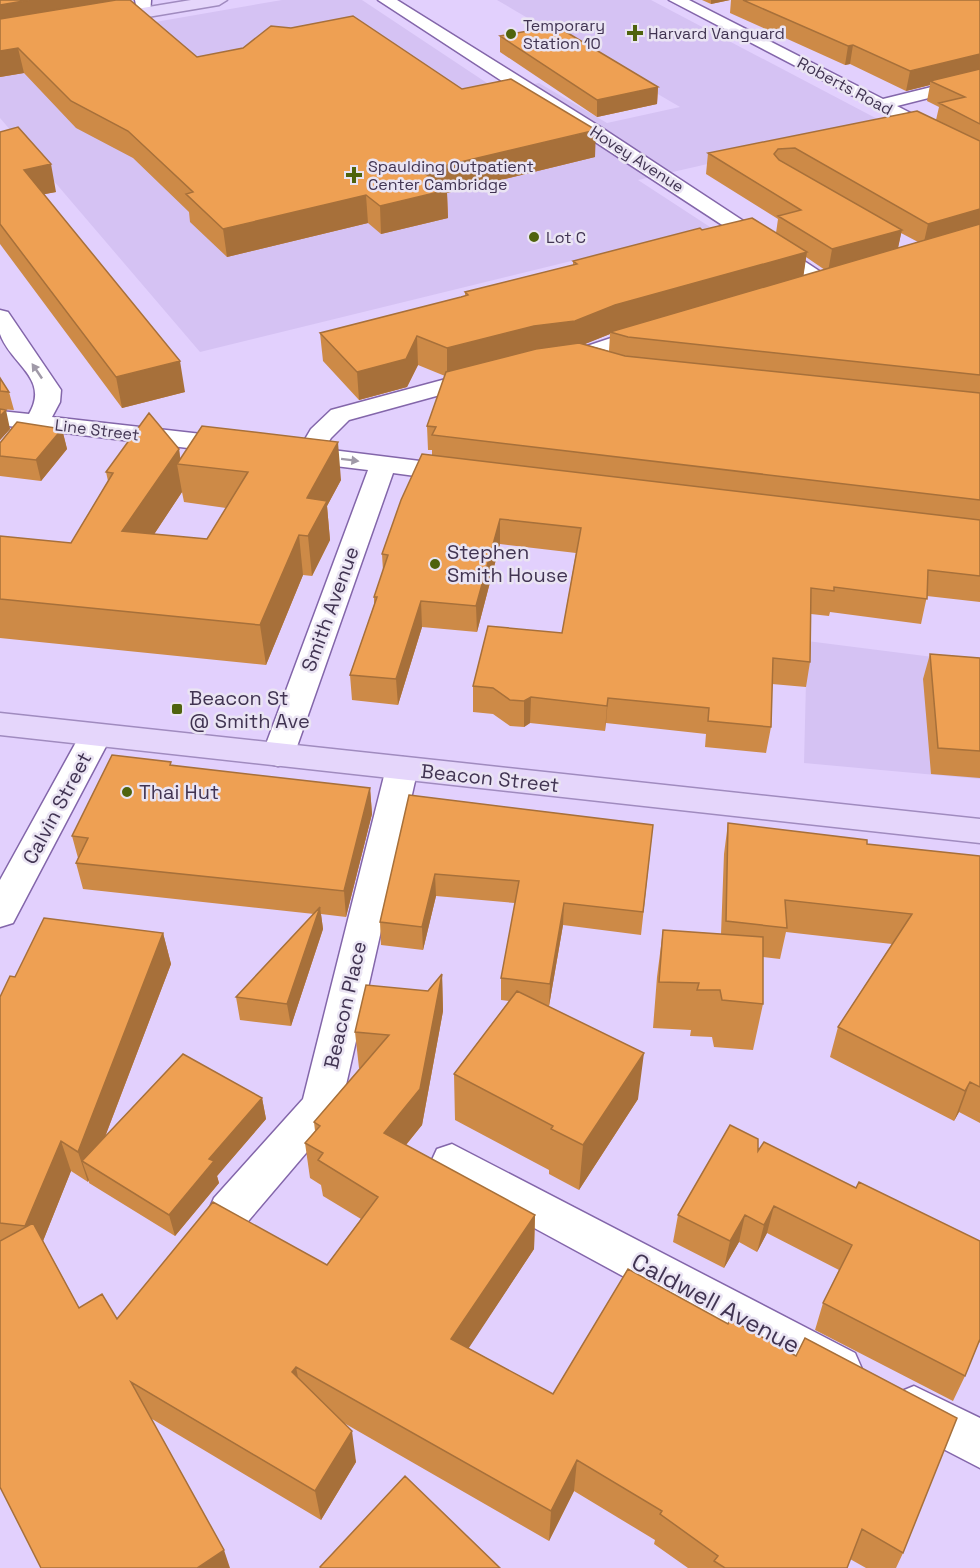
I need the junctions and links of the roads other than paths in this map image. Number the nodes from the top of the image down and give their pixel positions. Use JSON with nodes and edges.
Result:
{"nodes":[{"id":1,"x":219,"y":0,"type":"edge"},
{"id":2,"x":386,"y":0,"type":"edge"},
{"id":3,"x":677,"y":0,"type":"edge"},
{"id":4,"x":144,"y":6,"type":"edge"},
{"id":5,"x":724,"y":8,"type":"dead end"},
{"id":6,"x":702,"y":13,"type":"junction"},
{"id":7,"x":89,"y":22,"type":"edge"},
{"id":8,"x":980,"y":80,"type":"edge"},
{"id":9,"x":881,"y":105,"type":"junction"},
{"id":10,"x":915,"y":123,"type":"junction"},
{"id":11,"x":893,"y":128,"type":"edge"},
{"id":12,"x":980,"y":156,"type":"edge"},
{"id":13,"x":847,"y":276,"type":"edge"},
{"id":14,"x":825,"y":282,"type":"junction"},
{"id":15,"x":803,"y":289,"type":"edge"},
{"id":16,"x":0,"y":317,"type":"edge"},
{"id":17,"x":679,"y":324,"type":"edge"},
{"id":18,"x":579,"y":357,"type":"junction"},
{"id":19,"x":534,"y":363,"type":"edge"},
{"id":20,"x":616,"y":367,"type":"edge"},
{"id":21,"x":500,"y":372,"type":"edge"},
{"id":22,"x":0,"y":418,"type":"edge"},
{"id":23,"x":36,"y":423,"type":"junction"},
{"id":24,"x":309,"y":454,"type":"junction"},
{"id":25,"x":383,"y":464,"type":"junction"},
{"id":26,"x":489,"y":477,"type":"edge"},
{"id":27,"x":0,"y":724,"type":"edge"},
{"id":28,"x":96,"y":735,"type":"junction"},
{"id":29,"x":278,"y":755,"type":"junction"},
{"id":30,"x":402,"y":768,"type":"junction"},
{"id":31,"x":980,"y":831,"type":"edge"},
{"id":32,"x":0,"y":913,"type":"edge"},
{"id":33,"x":452,"y":1162,"type":"dead end"},
{"id":34,"x":229,"y":1212,"type":"edge"},
{"id":35,"x":980,"y":1444,"type":"edge"}],
"edges":[{"from":1,"to":4,"type":"main road"},
{"from":2,"to":14,"type":"street","name":"Hovey Avenue"},
{"from":3,"to":6,"type":"street","name":"Roberts Road"},
{"from":4,"to":7,"type":"main road"},
{"from":5,"to":6,"type":"street"},
{"from":6,"to":9,"type":"street","name":"Roberts Road"},
{"from":8,"to":9,"type":"street"},
{"from":9,"to":10,"type":"street","name":"Roberts Road"},
{"from":10,"to":11,"type":"street"},
{"from":10,"to":12,"type":"street","name":"Roberts Road"},
{"from":13,"to":14,"type":"street"},
{"from":14,"to":15,"type":"street"},
{"from":23,"to":16,"type":"street","one_way":true},
{"from":17,"to":18,"type":"street"},
{"from":18,"to":19,"type":"street"},
{"from":18,"to":20,"type":"street"},
{"from":21,"to":24,"type":"street"},
{"from":22,"to":23,"type":"street","name":"Line Street"},
{"from":23,"to":24,"type":"street","name":"Line Street"},
{"from":24,"to":25,"type":"street","name":"Line Street","one_way":true},
{"from":25,"to":26,"type":"street","name":"Line Street"},
{"from":25,"to":29,"type":"street","name":"Smith Avenue"},
{"from":27,"to":28,"type":"main road","name":"Beacon Street"},
{"from":28,"to":29,"type":"main road","name":"Beacon Street"},
{"from":28,"to":32,"type":"street","name":"Calvin Street"},
{"from":29,"to":30,"type":"main road","name":"Beacon Street"},
{"from":30,"to":31,"type":"main road","name":"Beacon Street"},
{"from":30,"to":34,"type":"street","name":"Beacon Place"},
{"from":33,"to":35,"type":"street","name":"Caldwell Avenue"}]}
